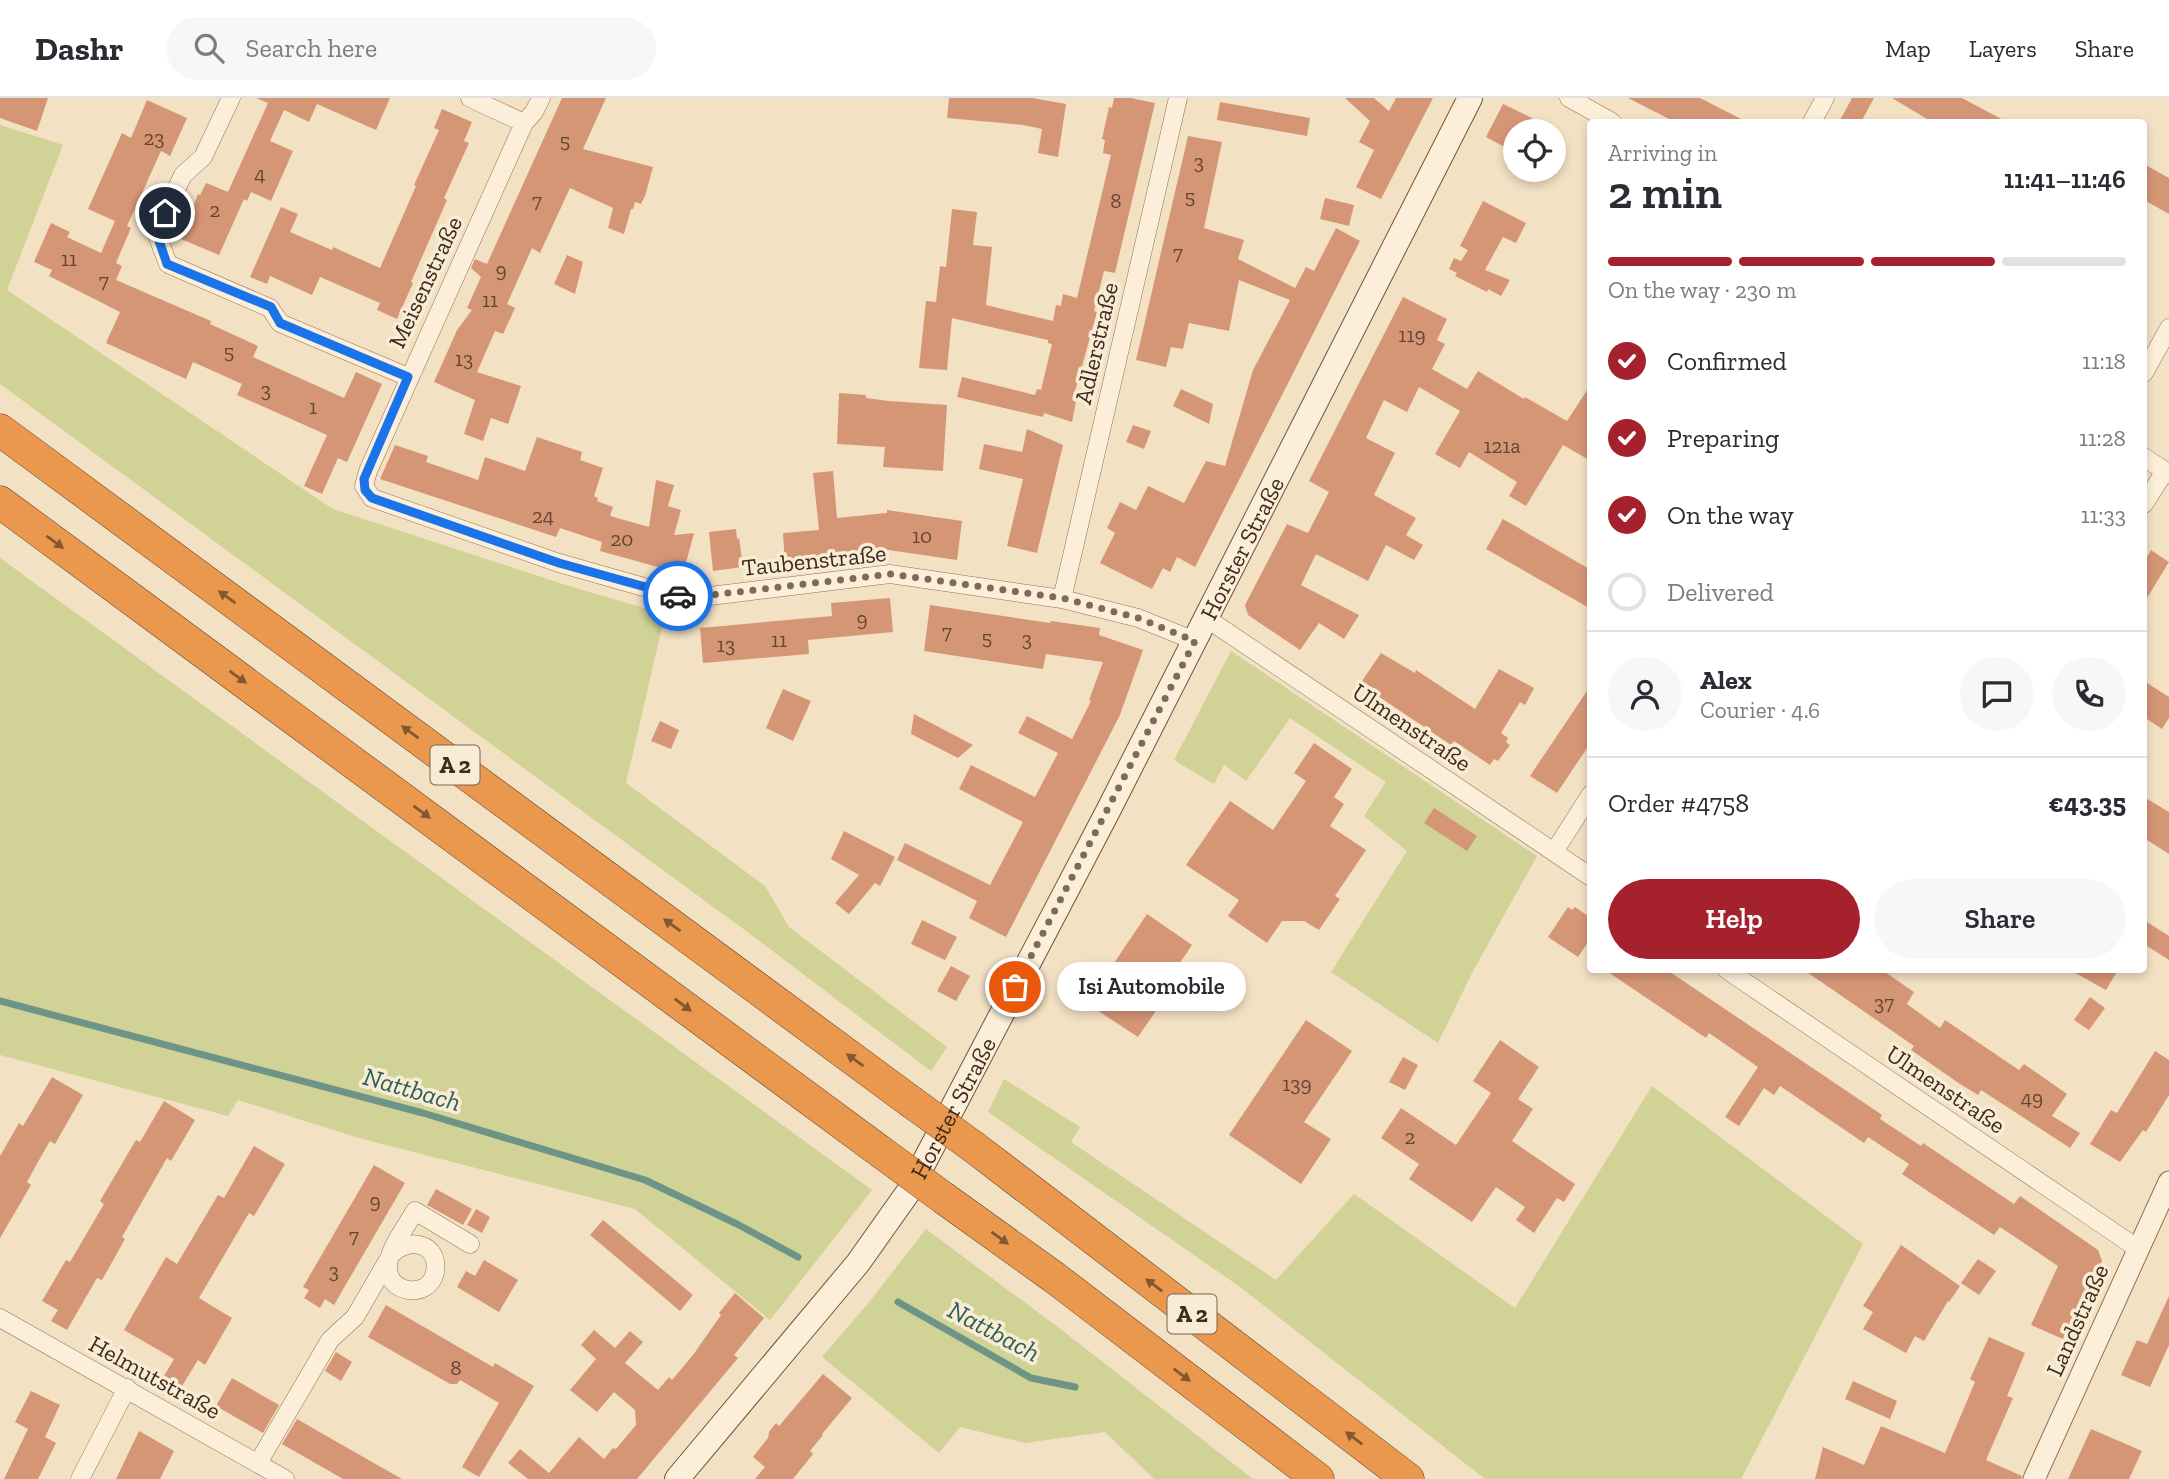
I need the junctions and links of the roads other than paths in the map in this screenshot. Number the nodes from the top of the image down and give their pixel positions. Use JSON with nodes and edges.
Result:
{"nodes":[{"id":1,"x":231,"y":98,"type":"edge"},
{"id":2,"x":470,"y":98,"type":"edge"},
{"id":3,"x":541,"y":98,"type":"edge"},
{"id":4,"x":1178,"y":98,"type":"edge"},
{"id":5,"x":1470,"y":98,"type":"edge"},
{"id":6,"x":1569,"y":98,"type":"edge"},
{"id":7,"x":1825,"y":98,"type":"edge"},
{"id":8,"x":1607,"y":119,"type":"edge"},
{"id":9,"x":1814,"y":119,"type":"edge"},
{"id":10,"x":524,"y":123,"type":"junction"},
{"id":11,"x":2169,"y":328,"type":"edge"},
{"id":12,"x":2147,"y":368,"type":"edge"},
{"id":13,"x":408,"y":377,"type":"junction"},
{"id":14,"x":0,"y":430,"type":"edge"},
{"id":15,"x":2147,"y":459,"type":"edge"},
{"id":16,"x":2167,"y":472,"type":"edge"},
{"id":17,"x":365,"y":490,"type":"joint"},
{"id":18,"x":2147,"y":500,"type":"edge"},
{"id":19,"x":0,"y":502,"type":"edge"},
{"id":20,"x":1062,"y":598,"type":"junction"},
{"id":21,"x":1200,"y":630,"type":"junction"},
{"id":22,"x":1587,"y":800,"type":"edge"},
{"id":23,"x":1554,"y":852,"type":"junction"},
{"id":24,"x":1587,"y":874,"type":"edge"},
{"id":25,"x":1731,"y":973,"type":"edge"},
{"id":26,"x":2167,"y":1191,"type":"edge"},
{"id":27,"x":470,"y":1244,"type":"dead end"},
{"id":28,"x":2137,"y":1248,"type":"junction"},
{"id":29,"x":0,"y":1318,"type":"edge"},
{"id":30,"x":127,"y":1388,"type":"junction"},
{"id":31,"x":258,"y":1463,"type":"junction"},
{"id":32,"x":80,"y":1479,"type":"edge"},
{"id":33,"x":285,"y":1479,"type":"edge"},
{"id":34,"x":677,"y":1479,"type":"edge"},
{"id":35,"x":1318,"y":1479,"type":"edge"},
{"id":36,"x":1408,"y":1479,"type":"edge"},
{"id":37,"x":2034,"y":1479,"type":"edge"}],
"edges":[{"from":1,"to":13,"type":"street"},
{"from":2,"to":10,"type":"street"},
{"from":3,"to":10,"type":"street","name":"Meisenstraße"},
{"from":4,"to":20,"type":"street","name":"Adlerstraße"},
{"from":5,"to":21,"type":"main road","name":"Horster Straße"},
{"from":6,"to":8,"type":"street"},
{"from":7,"to":9,"type":"street"},
{"from":10,"to":13,"type":"street","name":"Meisenstraße"},
{"from":11,"to":12,"type":"street"},
{"from":13,"to":17,"type":"street","name":"Meisenstraße"},
{"from":36,"to":14,"type":"highway","number":"A 2","one_way":true,"bridge":true},
{"from":15,"to":16,"type":"street"},
{"from":16,"to":18,"type":"street"},
{"from":17,"to":20,"type":"street","name":"Taubenstraße"},
{"from":19,"to":35,"type":"highway","number":"A 2","one_way":true,"bridge":true},
{"from":20,"to":21,"type":"street","name":"Taubenstraße"},
{"from":21,"to":23,"type":"street","name":"Ulmenstraße"},
{"from":21,"to":34,"type":"main road","name":"Horster Straße"},
{"from":22,"to":23,"type":"street"},
{"from":23,"to":24,"type":"street","name":"Ulmenstraße"},
{"from":25,"to":28,"type":"street","name":"Ulmenstraße"},
{"from":26,"to":28,"type":"street","name":"Landstraße"},
{"from":27,"to":31,"type":"street"},
{"from":28,"to":37,"type":"street","name":"Landstraße"},
{"from":29,"to":30,"type":"street","name":"Helmutstraße"},
{"from":30,"to":31,"type":"street","name":"Helmutstraße"},
{"from":30,"to":32,"type":"street"},
{"from":31,"to":33,"type":"street","name":"Helmutstraße"}]}
